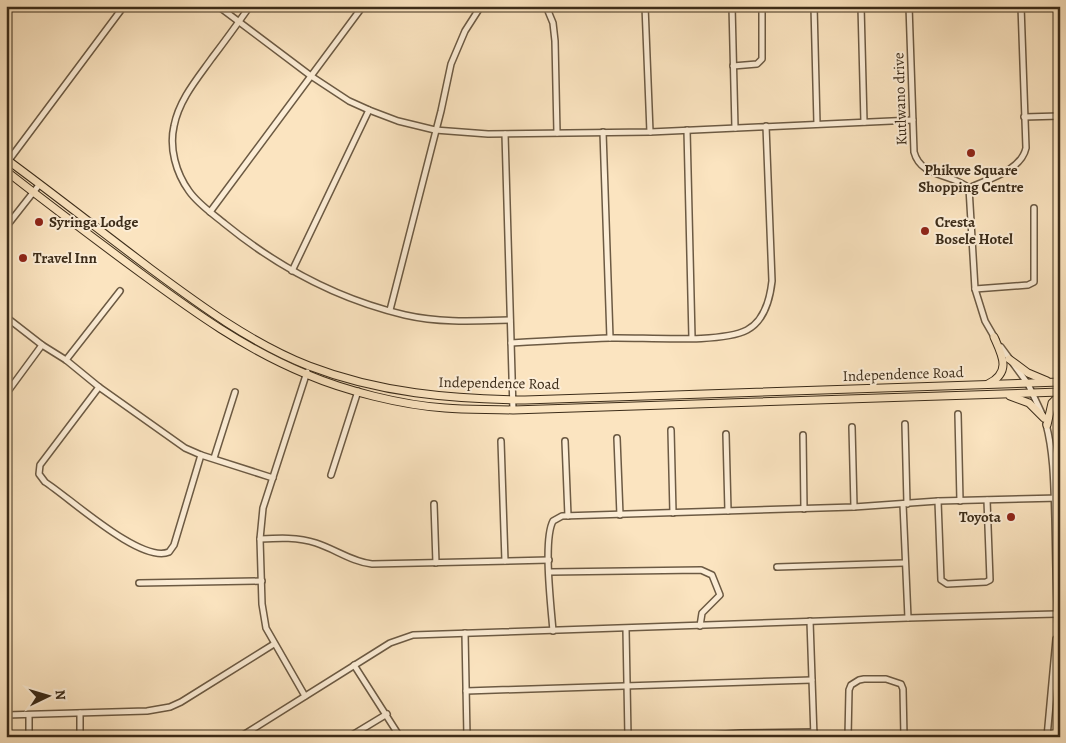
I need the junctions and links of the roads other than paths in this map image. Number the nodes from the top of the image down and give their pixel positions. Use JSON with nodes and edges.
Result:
{"nodes":[{"id":1,"x":124,"y":6,"type":"edge"},
{"id":2,"x":218,"y":6,"type":"edge"},
{"id":3,"x":250,"y":6,"type":"edge"},
{"id":4,"x":363,"y":6,"type":"edge"},
{"id":5,"x":481,"y":6,"type":"edge"},
{"id":6,"x":546,"y":6,"type":"edge"},
{"id":7,"x":645,"y":6,"type":"edge"},
{"id":8,"x":732,"y":6,"type":"edge"},
{"id":9,"x":762,"y":6,"type":"edge"},
{"id":10,"x":814,"y":6,"type":"edge"},
{"id":11,"x":861,"y":6,"type":"edge"},
{"id":12,"x":909,"y":6,"type":"edge"},
{"id":13,"x":1021,"y":6,"type":"edge"},
{"id":14,"x":239,"y":22,"type":"junction"},
{"id":15,"x":733,"y":66,"type":"junction"},
{"id":16,"x":311,"y":76,"type":"junction"},
{"id":17,"x":369,"y":110,"type":"junction"},
{"id":18,"x":1060,"y":116,"type":"edge"},
{"id":19,"x":1024,"y":117,"type":"junction"},
{"id":20,"x":913,"y":120,"type":"junction"},
{"id":21,"x":864,"y":122,"type":"junction"},
{"id":22,"x":817,"y":124,"type":"junction"},
{"id":23,"x":766,"y":126,"type":"junction"},
{"id":24,"x":735,"y":128,"type":"junction"},
{"id":25,"x":435,"y":130,"type":"junction"},
{"id":26,"x":687,"y":130,"type":"junction"},
{"id":27,"x":603,"y":132,"type":"junction"},
{"id":28,"x":650,"y":132,"type":"junction"},
{"id":29,"x":558,"y":133,"type":"junction"},
{"id":30,"x":505,"y":134,"type":"junction"},
{"id":31,"x":7,"y":161,"type":"edge"},
{"id":32,"x":6,"y":171,"type":"edge"},
{"id":33,"x":39,"y":185,"type":"junction"},
{"id":34,"x":969,"y":188,"type":"junction"},
{"id":35,"x":33,"y":192,"type":"junction"},
{"id":36,"x":1034,"y":208,"type":"dead end"},
{"id":37,"x":210,"y":212,"type":"junction"},
{"id":38,"x":6,"y":227,"type":"edge"},
{"id":39,"x":292,"y":271,"type":"junction"},
{"id":40,"x":975,"y":289,"type":"junction"},
{"id":41,"x":120,"y":291,"type":"dead end"},
{"id":42,"x":390,"y":310,"type":"junction"},
{"id":43,"x":6,"y":317,"type":"edge"},
{"id":44,"x":510,"y":320,"type":"junction"},
{"id":45,"x":994,"y":337,"type":"junction"},
{"id":46,"x":610,"y":338,"type":"junction"},
{"id":47,"x":692,"y":338,"type":"junction"},
{"id":48,"x":511,"y":343,"type":"junction"},
{"id":49,"x":42,"y":345,"type":"junction"},
{"id":50,"x":1009,"y":359,"type":"junction"},
{"id":51,"x":66,"y":360,"type":"junction"},
{"id":52,"x":309,"y":366,"type":"junction"},
{"id":53,"x":306,"y":374,"type":"junction"},
{"id":54,"x":1056,"y":383,"type":"edge"},
{"id":55,"x":1028,"y":384,"type":"junction"},
{"id":56,"x":986,"y":385,"type":"junction"},
{"id":57,"x":99,"y":386,"type":"junction"},
{"id":58,"x":358,"y":391,"type":"junction"},
{"id":59,"x":235,"y":392,"type":"dead end"},
{"id":60,"x":1033,"y":393,"type":"junction"},
{"id":61,"x":6,"y":394,"type":"edge"},
{"id":62,"x":1003,"y":394,"type":"junction"},
{"id":63,"x":1060,"y":394,"type":"edge"},
{"id":64,"x":512,"y":400,"type":"junction"},
{"id":65,"x":513,"y":410,"type":"junction"},
{"id":66,"x":958,"y":414,"type":"dead end"},
{"id":67,"x":1046,"y":422,"type":"junction"},
{"id":68,"x":905,"y":424,"type":"dead end"},
{"id":69,"x":852,"y":426,"type":"dead end"},
{"id":70,"x":671,"y":430,"type":"dead end"},
{"id":71,"x":726,"y":434,"type":"dead end"},
{"id":72,"x":803,"y":435,"type":"dead end"},
{"id":73,"x":617,"y":438,"type":"dead end"},
{"id":74,"x":565,"y":440,"type":"dead end"},
{"id":75,"x":501,"y":441,"type":"dead end"},
{"id":76,"x":202,"y":455,"type":"junction"},
{"id":77,"x":214,"y":458,"type":"junction"},
{"id":78,"x":331,"y":475,"type":"dead end"},
{"id":79,"x":273,"y":478,"type":"junction"},
{"id":80,"x":1057,"y":498,"type":"edge"},
{"id":81,"x":987,"y":500,"type":"junction"},
{"id":82,"x":938,"y":501,"type":"junction"},
{"id":83,"x":960,"y":501,"type":"junction"},
{"id":84,"x":434,"y":504,"type":"dead end"},
{"id":85,"x":905,"y":504,"type":"junction"},
{"id":86,"x":854,"y":507,"type":"junction"},
{"id":87,"x":804,"y":508,"type":"junction"},
{"id":88,"x":728,"y":511,"type":"junction"},
{"id":89,"x":673,"y":513,"type":"junction"},
{"id":90,"x":620,"y":515,"type":"junction"},
{"id":91,"x":568,"y":516,"type":"junction"},
{"id":92,"x":260,"y":539,"type":"junction"},
{"id":93,"x":548,"y":560,"type":"junction"},
{"id":94,"x":505,"y":561,"type":"junction"},
{"id":95,"x":436,"y":563,"type":"junction"},
{"id":96,"x":904,"y":563,"type":"junction"},
{"id":97,"x":777,"y":567,"type":"dead end"},
{"id":98,"x":550,"y":572,"type":"junction"},
{"id":99,"x":262,"y":581,"type":"junction"},
{"id":100,"x":138,"y":583,"type":"dead end"},
{"id":101,"x":1057,"y":614,"type":"junction"},
{"id":102,"x":908,"y":618,"type":"junction"},
{"id":103,"x":810,"y":621,"type":"junction"},
{"id":104,"x":700,"y":626,"type":"junction"},
{"id":105,"x":626,"y":628,"type":"junction"},
{"id":106,"x":1058,"y":628,"type":"junction"},
{"id":107,"x":553,"y":631,"type":"junction"},
{"id":108,"x":465,"y":633,"type":"junction"},
{"id":109,"x":274,"y":644,"type":"junction"},
{"id":110,"x":1060,"y":653,"type":"edge"},
{"id":111,"x":354,"y":665,"type":"junction"},
{"id":112,"x":812,"y":680,"type":"junction"},
{"id":113,"x":627,"y":685,"type":"junction"},
{"id":114,"x":466,"y":691,"type":"junction"},
{"id":115,"x":305,"y":696,"type":"junction"},
{"id":116,"x":80,"y":713,"type":"junction"},
{"id":117,"x":387,"y":714,"type":"junction"},
{"id":118,"x":6,"y":715,"type":"edge"},
{"id":119,"x":29,"y":715,"type":"junction"},
{"id":120,"x":814,"y":734,"type":"edge"},
{"id":121,"x":30,"y":737,"type":"edge"},
{"id":122,"x":80,"y":737,"type":"edge"},
{"id":123,"x":240,"y":737,"type":"edge"},
{"id":124,"x":349,"y":737,"type":"edge"},
{"id":125,"x":400,"y":737,"type":"edge"},
{"id":126,"x":467,"y":737,"type":"edge"},
{"id":127,"x":628,"y":737,"type":"edge"},
{"id":128,"x":680,"y":737,"type":"edge"},
{"id":129,"x":848,"y":737,"type":"edge"},
{"id":130,"x":904,"y":737,"type":"edge"},
{"id":131,"x":1047,"y":737,"type":"edge"}],
"edges":[{"from":1,"to":31,"type":"street"},
{"from":2,"to":14,"type":"street"},
{"from":3,"to":14,"type":"street"},
{"from":4,"to":16,"type":"street"},
{"from":5,"to":25,"type":"street"},
{"from":6,"to":29,"type":"street"},
{"from":7,"to":28,"type":"street"},
{"from":8,"to":15,"type":"street"},
{"from":9,"to":15,"type":"street"},
{"from":10,"to":22,"type":"street"},
{"from":11,"to":21,"type":"street"},
{"from":12,"to":20,"type":"street","name":"Kutlwano drive"},
{"from":13,"to":19,"type":"street"},
{"from":14,"to":16,"type":"street"},
{"from":14,"to":37,"type":"street"},
{"from":15,"to":24,"type":"street"},
{"from":16,"to":17,"type":"street"},
{"from":16,"to":37,"type":"street"},
{"from":17,"to":25,"type":"street"},
{"from":17,"to":39,"type":"street"},
{"from":18,"to":19,"type":"street"},
{"from":19,"to":34,"type":"street"},
{"from":20,"to":21,"type":"street"},
{"from":20,"to":34,"type":"street","name":"Kutlwano drive"},
{"from":21,"to":22,"type":"street"},
{"from":22,"to":23,"type":"street"},
{"from":23,"to":24,"type":"street"},
{"from":23,"to":47,"type":"street"},
{"from":24,"to":26,"type":"street"},
{"from":25,"to":30,"type":"street"},
{"from":25,"to":42,"type":"street"},
{"from":26,"to":28,"type":"street"},
{"from":26,"to":47,"type":"street"},
{"from":27,"to":28,"type":"street"},
{"from":27,"to":29,"type":"street"},
{"from":27,"to":46,"type":"street"},
{"from":29,"to":30,"type":"street"},
{"from":30,"to":44,"type":"street"},
{"from":31,"to":33,"type":"main road","name":"Independence Road"},
{"from":32,"to":35,"type":"main road","name":"Independence Road"},
{"from":33,"to":35,"type":"street"},
{"from":33,"to":52,"type":"main road","name":"Independence Road"},
{"from":34,"to":40,"type":"street"},
{"from":35,"to":38,"type":"street"},
{"from":35,"to":53,"type":"main road","name":"Independence Road"},
{"from":36,"to":40,"type":"street"},
{"from":37,"to":39,"type":"street"},
{"from":39,"to":42,"type":"street"},
{"from":40,"to":45,"type":"street"},
{"from":41,"to":51,"type":"street"},
{"from":42,"to":44,"type":"street"},
{"from":43,"to":49,"type":"street"},
{"from":44,"to":48,"type":"street"},
{"from":45,"to":50,"type":"street"},
{"from":45,"to":56,"type":"main road"},
{"from":46,"to":47,"type":"street"},
{"from":46,"to":48,"type":"street"},
{"from":48,"to":64,"type":"street"},
{"from":49,"to":51,"type":"street"},
{"from":49,"to":61,"type":"street"},
{"from":50,"to":54,"type":"main road"},
{"from":50,"to":55,"type":"street"},
{"from":51,"to":57,"type":"street"},
{"from":52,"to":53,"type":"street"},
{"from":52,"to":64,"type":"main road","name":"Independence Road"},
{"from":53,"to":58,"type":"main road","name":"Independence Road"},
{"from":53,"to":79,"type":"street"},
{"from":54,"to":55,"type":"main road","name":"Independence Road"},
{"from":55,"to":56,"type":"main road","name":"Independence Road"},
{"from":55,"to":60,"type":"street"},
{"from":56,"to":64,"type":"main road","name":"Independence Road"},
{"from":57,"to":76,"type":"street"},
{"from":57,"to":76,"type":"street"},
{"from":58,"to":65,"type":"main road","name":"Independence Road"},
{"from":58,"to":78,"type":"street"},
{"from":59,"to":77,"type":"street"},
{"from":60,"to":62,"type":"main road","name":"Independence Road"},
{"from":60,"to":63,"type":"main road","name":"Independence Road"},
{"from":60,"to":67,"type":"street"},
{"from":62,"to":65,"type":"main road","name":"Independence Road"},
{"from":62,"to":67,"type":"main road"},
{"from":63,"to":67,"type":"main road"},
{"from":64,"to":65,"type":"street"},
{"from":66,"to":83,"type":"street"},
{"from":67,"to":80,"type":"street"},
{"from":68,"to":85,"type":"street"},
{"from":69,"to":86,"type":"street"},
{"from":70,"to":89,"type":"street"},
{"from":71,"to":88,"type":"street"},
{"from":72,"to":87,"type":"street"},
{"from":73,"to":90,"type":"street"},
{"from":74,"to":91,"type":"street"},
{"from":75,"to":94,"type":"street"},
{"from":76,"to":77,"type":"street"},
{"from":77,"to":79,"type":"street"},
{"from":79,"to":92,"type":"street"},
{"from":80,"to":81,"type":"street"},
{"from":80,"to":101,"type":"street"},
{"from":81,"to":82,"type":"street"},
{"from":81,"to":83,"type":"street"},
{"from":82,"to":83,"type":"street"},
{"from":82,"to":85,"type":"street"},
{"from":84,"to":95,"type":"street"},
{"from":85,"to":86,"type":"street"},
{"from":85,"to":96,"type":"street"},
{"from":86,"to":87,"type":"street"},
{"from":87,"to":88,"type":"street"},
{"from":88,"to":89,"type":"street"},
{"from":89,"to":90,"type":"street"},
{"from":90,"to":91,"type":"street"},
{"from":91,"to":93,"type":"street"},
{"from":92,"to":95,"type":"street"},
{"from":92,"to":99,"type":"street"},
{"from":93,"to":94,"type":"street"},
{"from":93,"to":98,"type":"street"},
{"from":94,"to":95,"type":"street"},
{"from":96,"to":97,"type":"street"},
{"from":96,"to":102,"type":"street"},
{"from":98,"to":104,"type":"street"},
{"from":98,"to":107,"type":"street"},
{"from":99,"to":100,"type":"street"},
{"from":99,"to":109,"type":"street"},
{"from":101,"to":102,"type":"street"},
{"from":101,"to":106,"type":"street"},
{"from":102,"to":103,"type":"street"},
{"from":103,"to":104,"type":"street"},
{"from":103,"to":112,"type":"street"},
{"from":104,"to":105,"type":"street"},
{"from":105,"to":107,"type":"street"},
{"from":105,"to":113,"type":"street"},
{"from":106,"to":110,"type":"street"},
{"from":106,"to":131,"type":"street"},
{"from":107,"to":108,"type":"street"},
{"from":108,"to":111,"type":"street"},
{"from":108,"to":114,"type":"street"},
{"from":109,"to":115,"type":"street"},
{"from":109,"to":116,"type":"street"},
{"from":111,"to":115,"type":"street"},
{"from":111,"to":117,"type":"street"},
{"from":112,"to":113,"type":"street"},
{"from":112,"to":120,"type":"street"},
{"from":113,"to":114,"type":"street"},
{"from":113,"to":127,"type":"street"},
{"from":114,"to":126,"type":"street"},
{"from":115,"to":123,"type":"street"},
{"from":116,"to":119,"type":"street"},
{"from":116,"to":122,"type":"street"},
{"from":117,"to":124,"type":"street"},
{"from":117,"to":125,"type":"street"},
{"from":118,"to":119,"type":"street"},
{"from":119,"to":121,"type":"street"},
{"from":120,"to":128,"type":"street"},
{"from":129,"to":130,"type":"street"}]}
